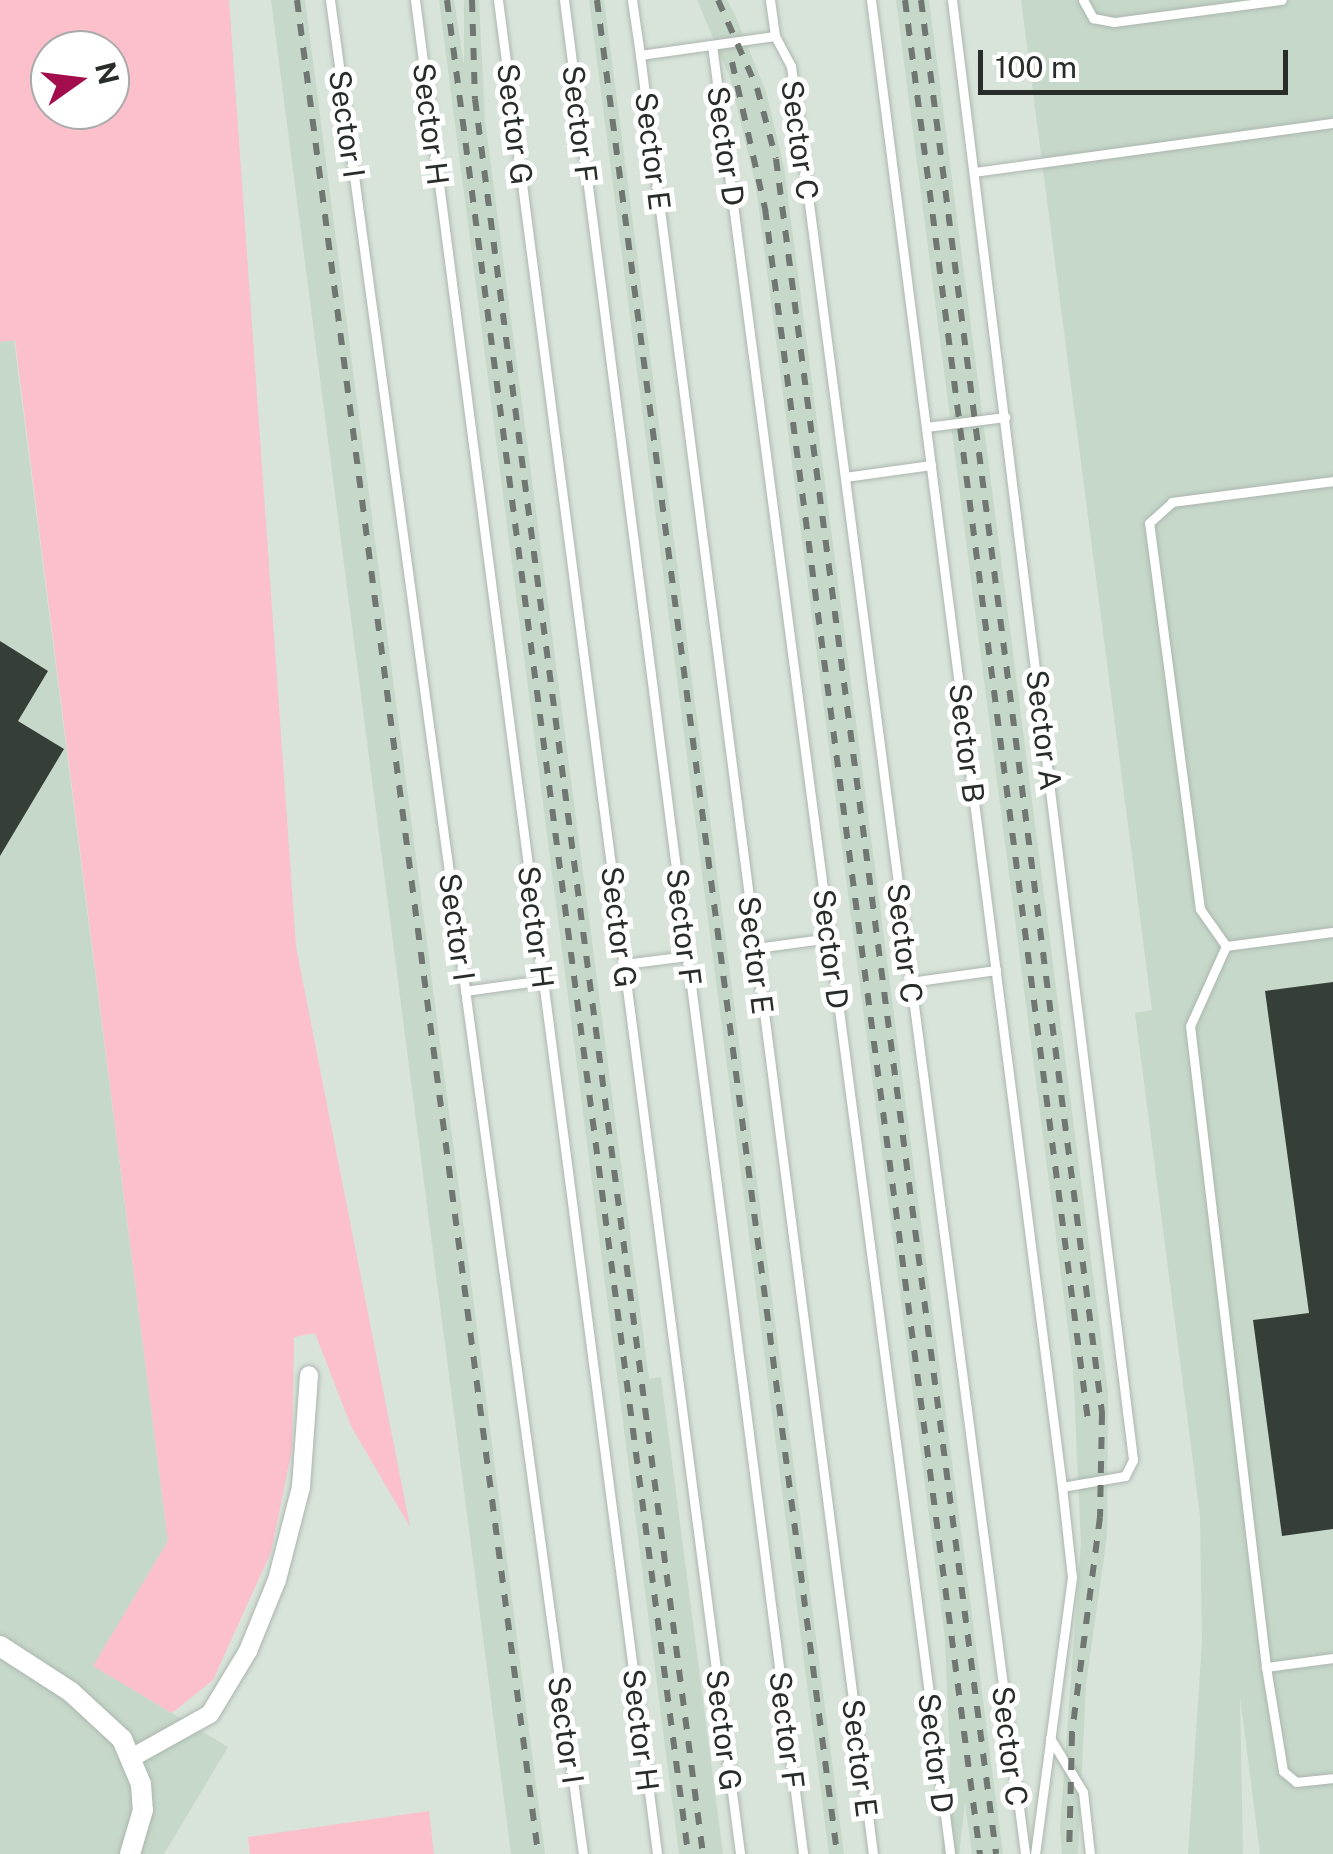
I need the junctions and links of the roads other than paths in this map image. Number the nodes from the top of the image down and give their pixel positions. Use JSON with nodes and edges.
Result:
{"nodes":[{"id":1,"x":330,"y":0,"type":"edge"},
{"id":2,"x":415,"y":0,"type":"edge"},
{"id":3,"x":498,"y":0,"type":"edge"},
{"id":4,"x":564,"y":0,"type":"edge"},
{"id":5,"x":632,"y":0,"type":"edge"},
{"id":6,"x":770,"y":0,"type":"edge"},
{"id":7,"x":871,"y":0,"type":"edge"},
{"id":8,"x":952,"y":0,"type":"edge"},
{"id":9,"x":1084,"y":0,"type":"edge"},
{"id":10,"x":1282,"y":0,"type":"edge"},
{"id":11,"x":775,"y":36,"type":"junction"},
{"id":12,"x":712,"y":45,"type":"junction"},
{"id":13,"x":640,"y":55,"type":"junction"},
{"id":14,"x":1333,"y":123,"type":"edge"},
{"id":15,"x":974,"y":172,"type":"junction"},
{"id":16,"x":1004,"y":417,"type":"junction"},
{"id":17,"x":926,"y":427,"type":"junction"},
{"id":18,"x":931,"y":465,"type":"junction"},
{"id":19,"x":844,"y":477,"type":"junction"},
{"id":20,"x":1333,"y":481,"type":"edge"},
{"id":21,"x":1333,"y":932,"type":"edge"},
{"id":22,"x":830,"y":938,"type":"junction"},
{"id":23,"x":1226,"y":946,"type":"junction"},
{"id":24,"x":756,"y":948,"type":"junction"},
{"id":25,"x":688,"y":956,"type":"junction"},
{"id":26,"x":624,"y":964,"type":"junction"},
{"id":27,"x":996,"y":970,"type":"junction"},
{"id":28,"x":542,"y":980,"type":"junction"},
{"id":29,"x":910,"y":982,"type":"junction"},
{"id":30,"x":466,"y":991,"type":"junction"},
{"id":31,"x":309,"y":1375,"type":"dead end"},
{"id":32,"x":1062,"y":1487,"type":"junction"},
{"id":33,"x":0,"y":1646,"type":"edge"},
{"id":34,"x":1333,"y":1658,"type":"edge"},
{"id":35,"x":1266,"y":1667,"type":"junction"},
{"id":36,"x":1050,"y":1738,"type":"junction"},
{"id":37,"x":133,"y":1757,"type":"junction"},
{"id":38,"x":1333,"y":1778,"type":"edge"},
{"id":39,"x":130,"y":1854,"type":"edge"},
{"id":40,"x":583,"y":1854,"type":"edge"},
{"id":41,"x":657,"y":1854,"type":"edge"},
{"id":42,"x":740,"y":1854,"type":"edge"},
{"id":43,"x":804,"y":1854,"type":"edge"},
{"id":44,"x":873,"y":1854,"type":"edge"},
{"id":45,"x":950,"y":1854,"type":"edge"},
{"id":46,"x":1024,"y":1854,"type":"edge"},
{"id":47,"x":1035,"y":1854,"type":"edge"},
{"id":48,"x":1090,"y":1854,"type":"edge"}],
"edges":[{"from":1,"to":30,"type":"lane","name":"Sector I"},
{"from":2,"to":28,"type":"lane","name":"Sector H"},
{"from":3,"to":26,"type":"lane","name":"Sector G"},
{"from":4,"to":25,"type":"lane","name":"Sector F"},
{"from":5,"to":13,"type":"lane","name":"Sector E"},
{"from":6,"to":11,"type":"lane","name":"Sector C"},
{"from":7,"to":17,"type":"lane","name":"Sector B"},
{"from":8,"to":15,"type":"lane","name":"Sector A"},
{"from":9,"to":10,"type":"lane"},
{"from":11,"to":12,"type":"lane"},
{"from":11,"to":19,"type":"lane","name":"Sector C"},
{"from":12,"to":13,"type":"lane"},
{"from":12,"to":22,"type":"lane","name":"Sector D"},
{"from":13,"to":24,"type":"lane","name":"Sector E"},
{"from":14,"to":15,"type":"lane"},
{"from":15,"to":16,"type":"lane","name":"Sector A"},
{"from":16,"to":17,"type":"lane"},
{"from":16,"to":32,"type":"lane","name":"Sector A"},
{"from":17,"to":18,"type":"lane","name":"Sector B"},
{"from":18,"to":19,"type":"lane"},
{"from":18,"to":27,"type":"lane","name":"Sector B"},
{"from":19,"to":29,"type":"lane","name":"Sector C"},
{"from":20,"to":23,"type":"lane"},
{"from":21,"to":23,"type":"lane"},
{"from":22,"to":24,"type":"lane"},
{"from":22,"to":45,"type":"lane","name":"Sector D"},
{"from":23,"to":35,"type":"lane"},
{"from":24,"to":44,"type":"lane","name":"Sector E"},
{"from":25,"to":26,"type":"lane"},
{"from":25,"to":43,"type":"lane","name":"Sector F"},
{"from":26,"to":42,"type":"lane","name":"Sector G"},
{"from":27,"to":29,"type":"lane"},
{"from":27,"to":32,"type":"lane","name":"Sector B"},
{"from":28,"to":30,"type":"lane"},
{"from":28,"to":41,"type":"lane","name":"Sector H"},
{"from":29,"to":46,"type":"lane","name":"Sector C"},
{"from":30,"to":40,"type":"lane","name":"Sector I"},
{"from":31,"to":37,"type":"street"},
{"from":32,"to":36,"type":"lane","name":"Sector B"},
{"from":33,"to":37,"type":"street"},
{"from":34,"to":35,"type":"lane"},
{"from":35,"to":38,"type":"lane"},
{"from":36,"to":47,"type":"lane","name":"Sector B"},
{"from":36,"to":48,"type":"lane"},
{"from":37,"to":39,"type":"street"}]}
